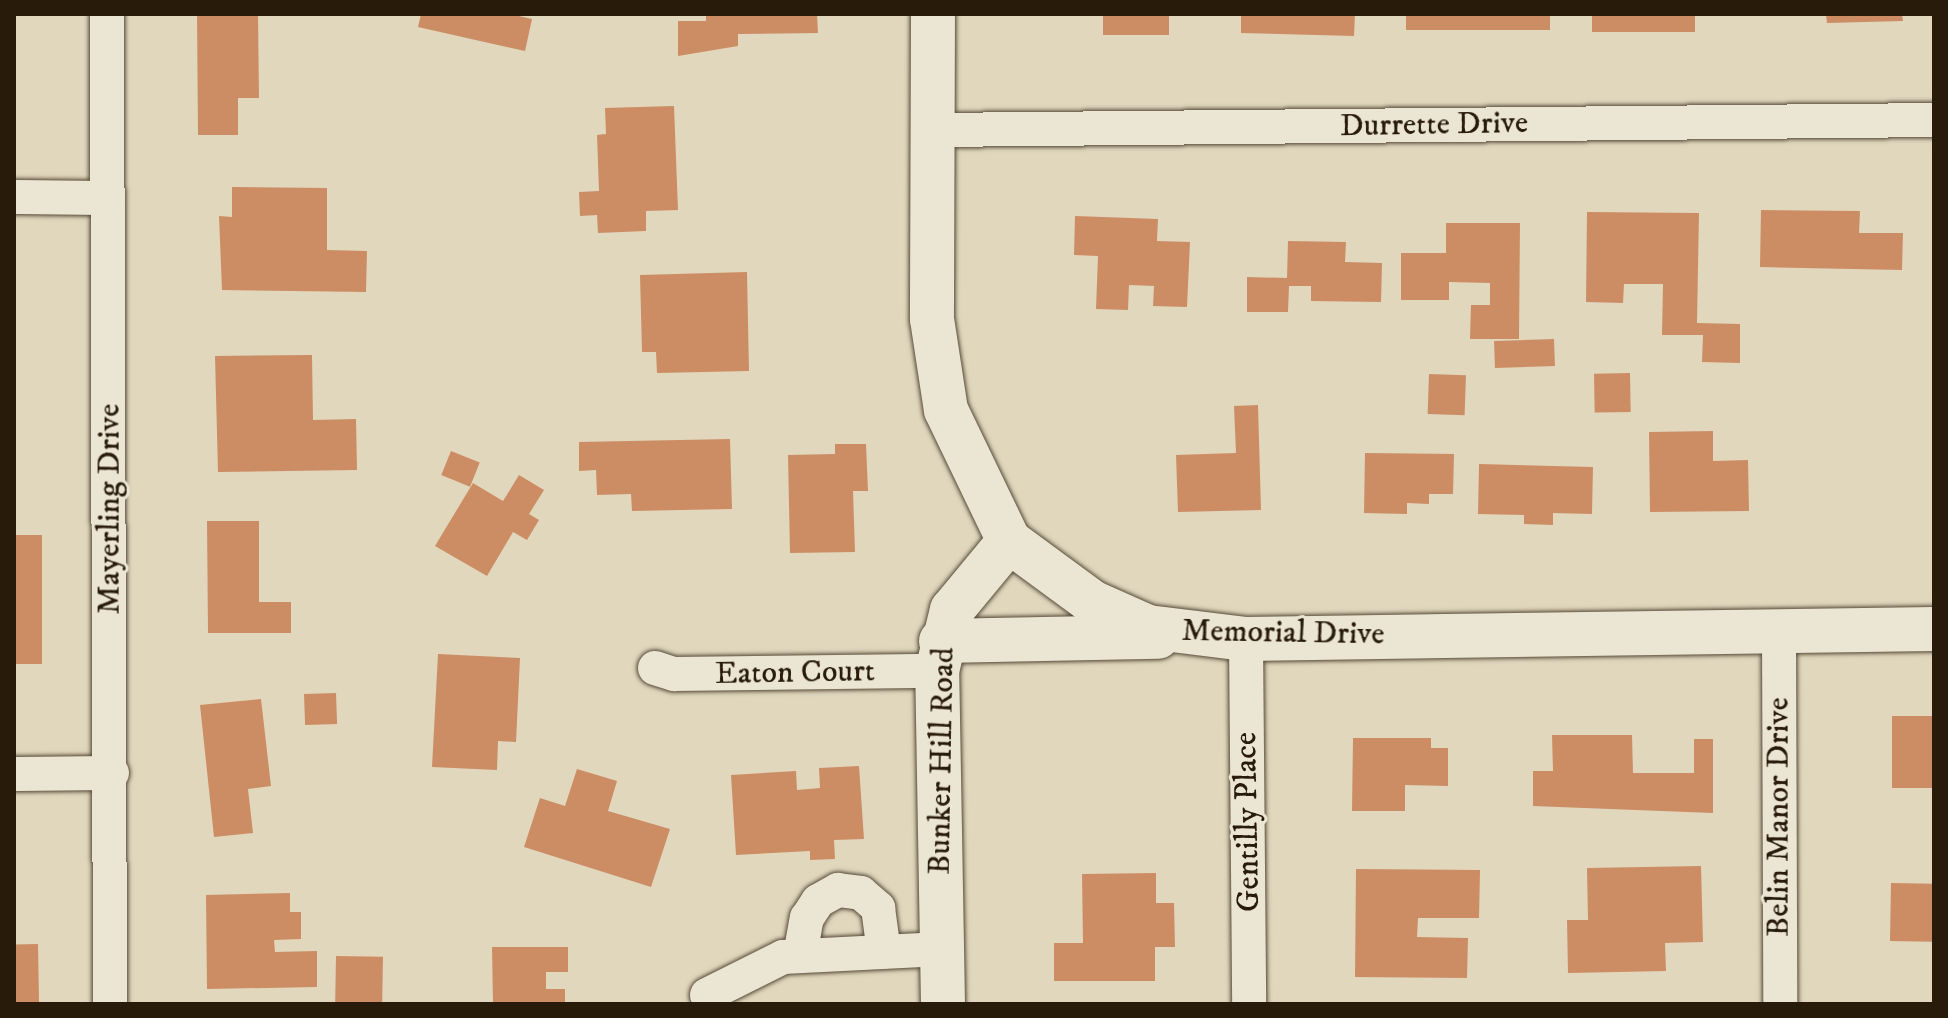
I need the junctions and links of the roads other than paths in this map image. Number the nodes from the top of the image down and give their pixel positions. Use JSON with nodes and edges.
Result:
{"nodes":[{"id":1,"x":107,"y":14,"type":"edge"},
{"id":2,"x":933,"y":14,"type":"edge"},
{"id":3,"x":1934,"y":120,"type":"edge"},
{"id":4,"x":934,"y":130,"type":"junction"},
{"id":5,"x":14,"y":197,"type":"edge"},
{"id":6,"x":107,"y":198,"type":"junction"},
{"id":7,"x":1009,"y":541,"type":"junction"},
{"id":8,"x":1934,"y":629,"type":"edge"},
{"id":9,"x":1779,"y":630,"type":"junction"},
{"id":10,"x":1199,"y":637,"type":"junction"},
{"id":11,"x":1246,"y":639,"type":"junction"},
{"id":12,"x":939,"y":656,"type":"junction"},
{"id":13,"x":655,"y":668,"type":"dead end"},
{"id":14,"x":112,"y":773,"type":"junction"},
{"id":15,"x":14,"y":774,"type":"edge"},
{"id":16,"x":942,"y":949,"type":"junction"},
{"id":17,"x":884,"y":952,"type":"junction"},
{"id":18,"x":800,"y":956,"type":"junction"},
{"id":19,"x":707,"y":995,"type":"dead end"},
{"id":20,"x":110,"y":1004,"type":"edge"},
{"id":21,"x":943,"y":1004,"type":"edge"},
{"id":22,"x":1249,"y":1004,"type":"edge"},
{"id":23,"x":1780,"y":1004,"type":"edge"}],
"edges":[{"from":1,"to":6,"type":"street","name":"Mayerling Drive"},
{"from":2,"to":4,"type":"street","name":"Memorial Drive"},
{"from":3,"to":4,"type":"street","name":"Durrette Drive"},
{"from":4,"to":7,"type":"street","name":"Memorial Drive"},
{"from":5,"to":6,"type":"street"},
{"from":6,"to":14,"type":"street","name":"Mayerling Drive"},
{"from":7,"to":10,"type":"street","name":"Memorial Drive"},
{"from":7,"to":12,"type":"street","name":"Bunker Hill Road"},
{"from":8,"to":9,"type":"street","name":"Memorial Drive"},
{"from":9,"to":11,"type":"street","name":"Memorial Drive"},
{"from":9,"to":23,"type":"street","name":"Belin Manor Drive"},
{"from":10,"to":11,"type":"street","name":"Memorial Drive"},
{"from":10,"to":12,"type":"street"},
{"from":11,"to":22,"type":"street","name":"Gentilly Place"},
{"from":12,"to":13,"type":"street","name":"Eaton Court"},
{"from":12,"to":16,"type":"street","name":"Bunker Hill Road"},
{"from":14,"to":15,"type":"street"},
{"from":14,"to":20,"type":"street","name":"Mayerling Drive"},
{"from":16,"to":17,"type":"street"},
{"from":16,"to":21,"type":"street","name":"Bunker Hill Road"},
{"from":17,"to":18,"type":"street"},
{"from":17,"to":18,"type":"street"},
{"from":18,"to":19,"type":"street"}]}
